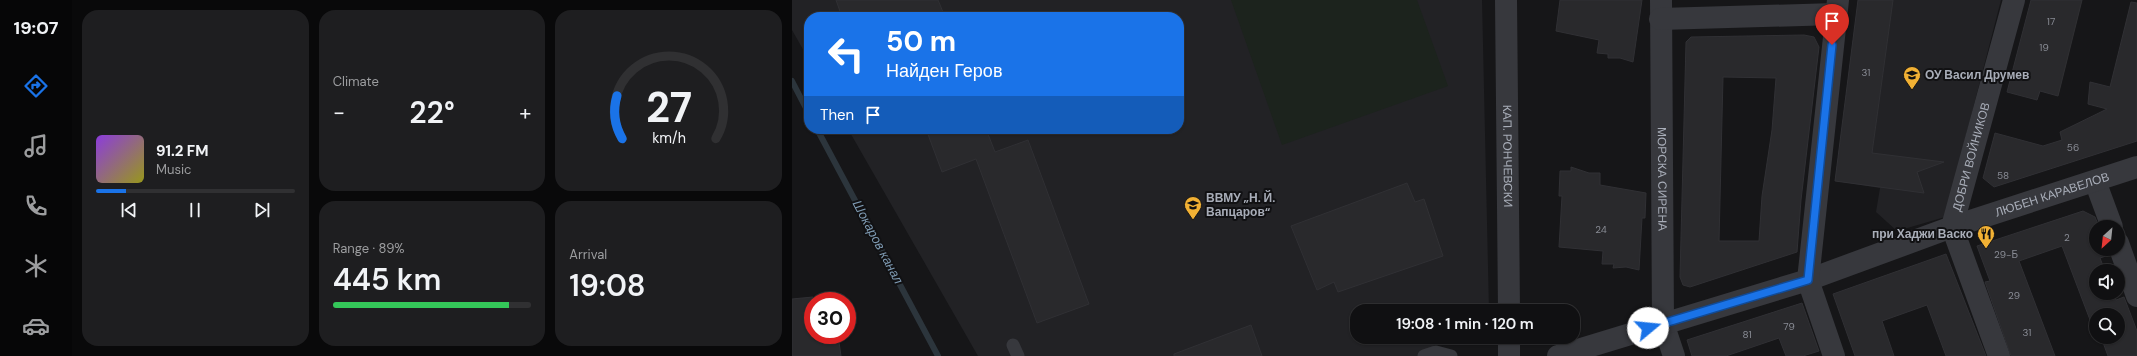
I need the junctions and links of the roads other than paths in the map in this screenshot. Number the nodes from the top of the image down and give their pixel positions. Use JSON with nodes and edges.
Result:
{"nodes":[{"id":1,"x":1506,"y":0,"type":"edge"},
{"id":2,"x":2014,"y":0,"type":"edge"},
{"id":3,"x":1837,"y":7,"type":"edge"},
{"id":4,"x":1661,"y":9,"type":"edge"},
{"id":5,"x":2137,"y":167,"type":"edge"},
{"id":6,"x":2095,"y":182,"type":"junction"},
{"id":7,"x":2109,"y":220,"type":"edge"},
{"id":8,"x":1952,"y":227,"type":"junction"},
{"id":9,"x":2122,"y":256,"type":"edge"},
{"id":10,"x":1808,"y":280,"type":"junction"},
{"id":11,"x":2137,"y":296,"type":"edge"},
{"id":12,"x":1509,"y":304,"type":"edge"},
{"id":13,"x":1663,"y":323,"type":"junction"},
{"id":14,"x":1509,"y":344,"type":"edge"},
{"id":15,"x":1424,"y":356,"type":"edge"},
{"id":16,"x":1451,"y":356,"type":"edge"},
{"id":17,"x":1509,"y":356,"type":"edge"},
{"id":18,"x":1558,"y":356,"type":"edge"},
{"id":19,"x":1674,"y":356,"type":"edge"},
{"id":20,"x":1834,"y":356,"type":"edge"},
{"id":21,"x":1999,"y":356,"type":"edge"}],
"edges":[{"from":1,"to":12,"type":"street","name":"КАП. РОНЧЕВСКИ"},
{"from":2,"to":8,"type":"street","name":"ДОБРИ ВОЙНИКОВ"},
{"from":3,"to":4,"type":"street"},
{"from":3,"to":10,"type":"street"},
{"from":4,"to":13,"type":"street","name":"МОРСКА СИРЕНА"},
{"from":5,"to":6,"type":"street","name":"ЛЮБЕН КАРАВЕЛОВ"},
{"from":6,"to":7,"type":"street"},
{"from":6,"to":8,"type":"street","name":"ЛЮБЕН КАРАВЕЛОВ"},
{"from":8,"to":10,"type":"street","name":"ЛЮБЕН КАРАВЕЛОВ"},
{"from":8,"to":21,"type":"street","name":"ДОБРИ ВОЙНИКОВ"},
{"from":9,"to":11,"type":"street"},
{"from":10,"to":13,"type":"street","name":"ЛЮБЕН КАРАВЕЛОВ"},
{"from":10,"to":20,"type":"street"},
{"from":13,"to":18,"type":"street","name":"ЛЮБЕН КАРАВЕЛОВ"},
{"from":13,"to":19,"type":"street","name":"МОРСКА СИРЕНА"},
{"from":14,"to":17,"type":"street"},
{"from":15,"to":16,"type":"lane"}]}
